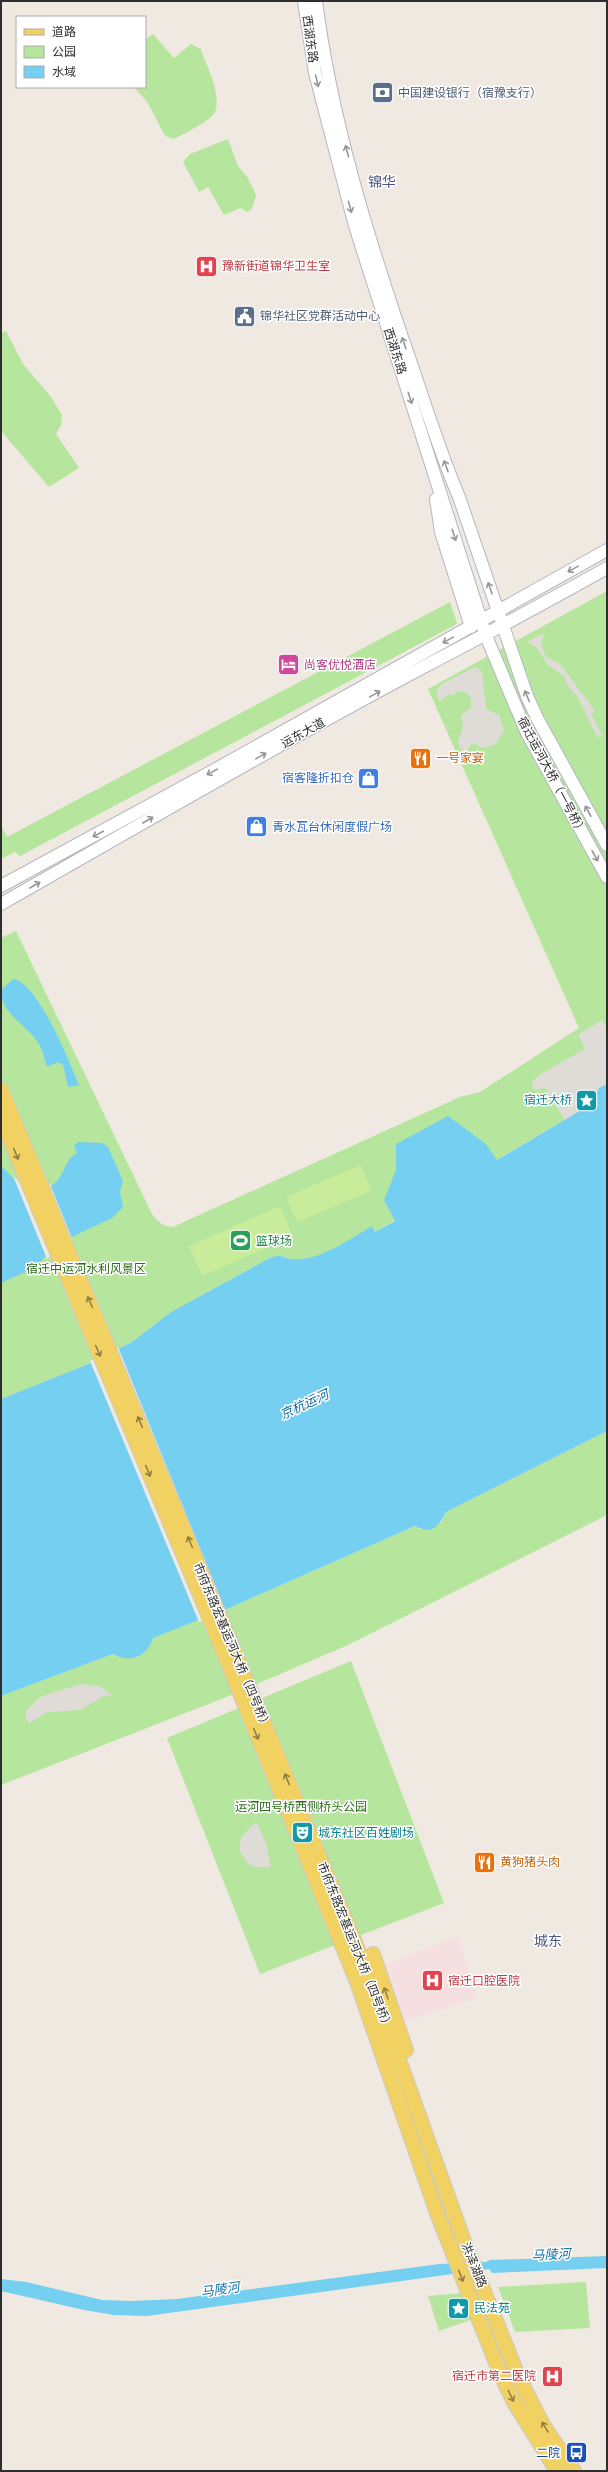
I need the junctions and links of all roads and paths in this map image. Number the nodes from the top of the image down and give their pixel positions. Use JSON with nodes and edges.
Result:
{"nodes":[{"id":1,"x":304,"y":1,"type":"edge"},
{"id":2,"x":316,"y":1,"type":"edge"},
{"id":3,"x":432,"y":466,"type":"junction"},
{"id":4,"x":607,"y":550,"type":"edge"},
{"id":5,"x":607,"y":568,"type":"edge"},
{"id":6,"x":498,"y":611,"type":"junction"},
{"id":7,"x":482,"y":620,"type":"junction"},
{"id":8,"x":503,"y":626,"type":"junction"},
{"id":9,"x":471,"y":627,"type":"junction"},
{"id":10,"x":486,"y":636,"type":"junction"},
{"id":11,"x":515,"y":665,"type":"joint"},
{"id":12,"x":501,"y":672,"type":"joint"},
{"id":13,"x":607,"y":845,"type":"edge"},
{"id":14,"x":607,"y":877,"type":"edge"},
{"id":15,"x":1,"y":886,"type":"edge"},
{"id":16,"x":1,"y":904,"type":"edge"},
{"id":17,"x":1,"y":1089,"type":"edge"},
{"id":18,"x":1,"y":1118,"type":"edge"},
{"id":19,"x":373,"y":1954,"type":"dead end"},
{"id":20,"x":342,"y":1966,"type":"dead end"},
{"id":21,"x":452,"y":2207,"type":"joint"},
{"id":22,"x":437,"y":2213,"type":"joint"},
{"id":23,"x":453,"y":2256,"type":"junction"},
{"id":24,"x":470,"y":2256,"type":"junction"},
{"id":25,"x":558,"y":2471,"type":"edge"},
{"id":26,"x":574,"y":2471,"type":"edge"}],
"edges":[{"from":1,"to":3,"type":"main road","name":"西湖东路","one_way":true},
{"from":6,"to":2,"type":"main road","name":"西湖东路","one_way":true},
{"from":3,"to":7,"type":"main road","name":"西湖东路","one_way":true},
{"from":3,"to":9,"type":"main road"},
{"from":4,"to":6,"type":"main road","name":"运东大道","one_way":true},
{"from":5,"to":8,"type":"main road","name":"运东大道"},
{"from":6,"to":7,"type":"main road","name":"运东大道"},
{"from":6,"to":8,"type":"main road","name":"西湖东路"},
{"from":7,"to":9,"type":"main road","name":"运东大道"},
{"from":7,"to":10,"type":"main road","name":"西湖东路"},
{"from":8,"to":10,"type":"main road","name":"运东大道"},
{"from":8,"to":11,"type":"main road","name":"西湖东路"},
{"from":9,"to":15,"type":"main road","name":"运东大道","one_way":true},
{"from":10,"to":12,"type":"main road","name":"西湖东路"},
{"from":16,"to":10,"type":"main road","name":"运东大道","one_way":true},
{"from":13,"to":11,"type":"main road","name":"宿迁运河大桥（一号桥）","one_way":true},
{"from":12,"to":14,"type":"main road","name":"宿迁运河大桥（一号桥）","one_way":true},
{"from":21,"to":17,"type":"main road","name":"市府东路宏基运河大桥（四号桥）","one_way":true},
{"from":18,"to":22,"type":"main road","name":"市府东路宏基运河大桥（四号桥）","one_way":true},
{"from":24,"to":19,"type":"main road","one_way":true},
{"from":20,"to":23,"type":"main road"},
{"from":21,"to":24,"type":"main road","name":"洪泽湖路"},
{"from":22,"to":23,"type":"main road","name":"洪泽湖路"},
{"from":23,"to":25,"type":"main road","name":"洪泽湖路","one_way":true},
{"from":26,"to":24,"type":"main road","name":"洪泽湖路","one_way":true}]}
